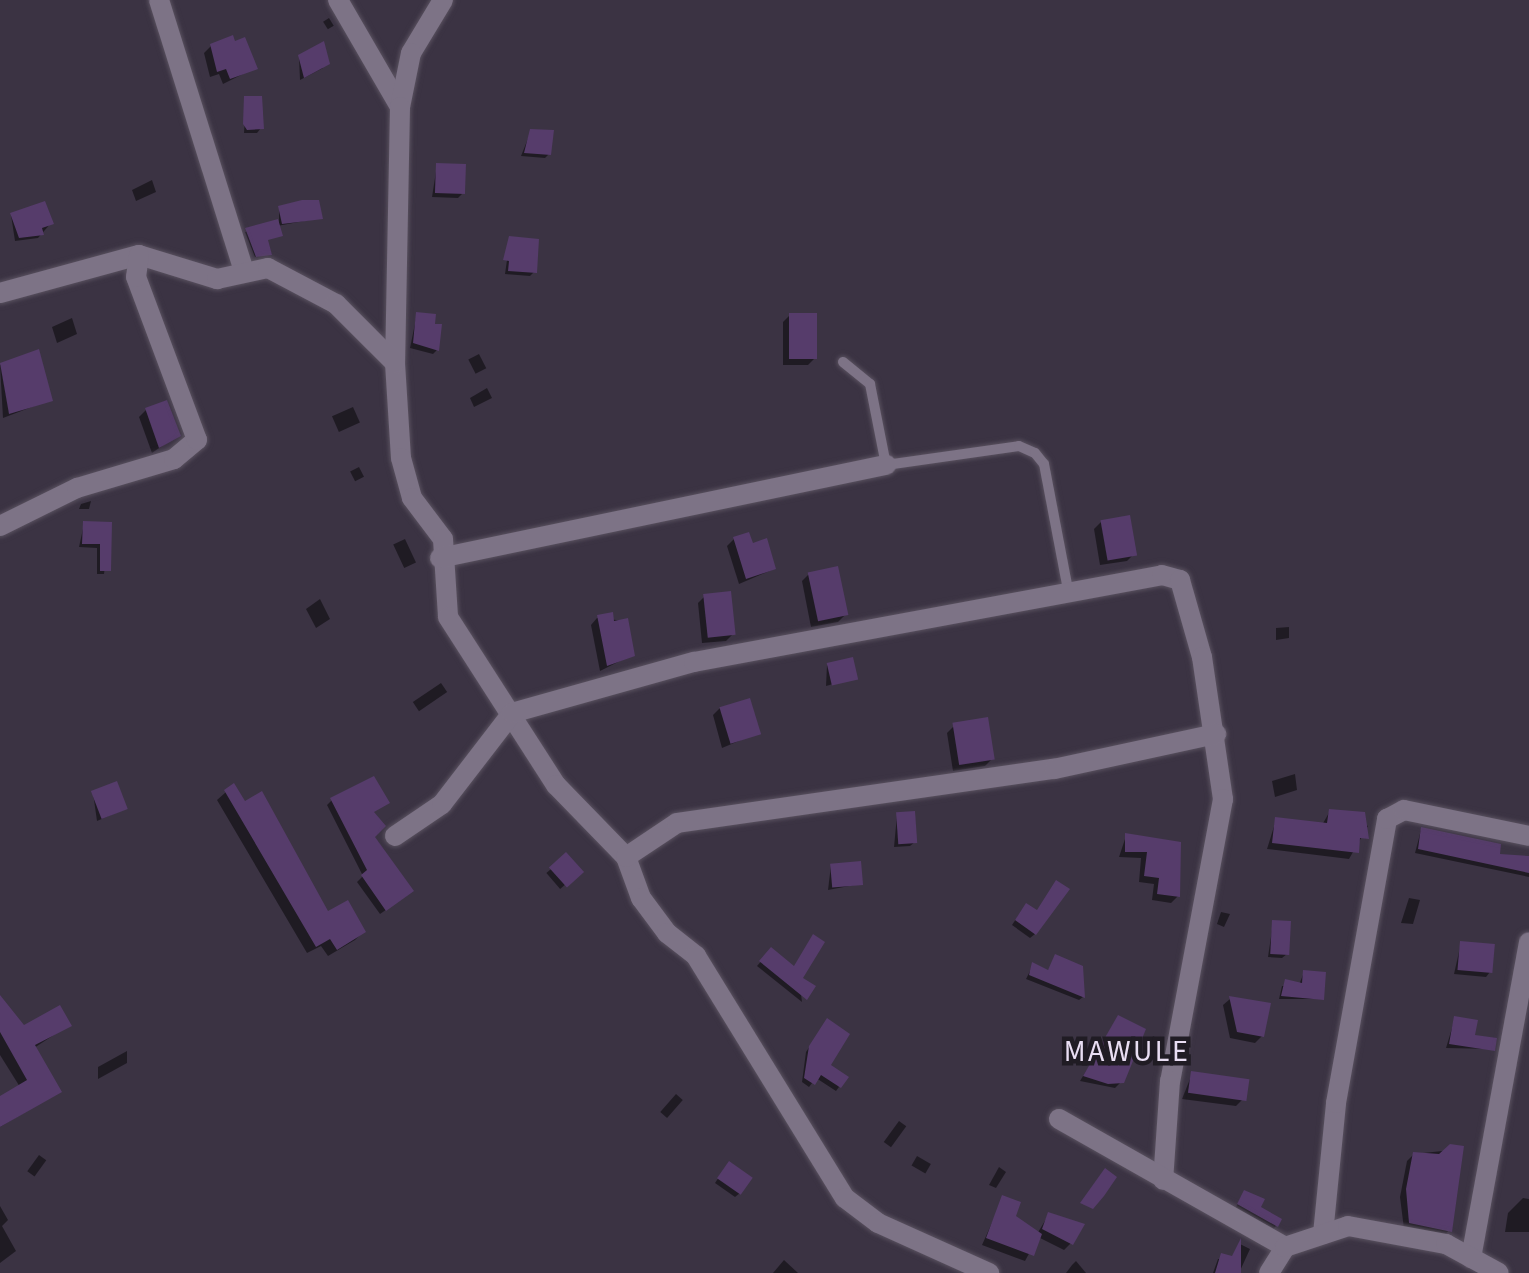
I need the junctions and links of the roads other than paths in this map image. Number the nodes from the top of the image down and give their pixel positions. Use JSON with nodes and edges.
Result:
{"nodes":[{"id":1,"x":159,"y":0,"type":"edge"},
{"id":2,"x":338,"y":0,"type":"edge"},
{"id":3,"x":443,"y":0,"type":"edge"},
{"id":4,"x":400,"y":107,"type":"junction"},
{"id":5,"x":139,"y":255,"type":"junction"},
{"id":6,"x":244,"y":272,"type":"junction"},
{"id":7,"x":0,"y":293,"type":"edge"},
{"id":8,"x":843,"y":362,"type":"dead end"},
{"id":9,"x":394,"y":363,"type":"junction"},
{"id":10,"x":886,"y":466,"type":"junction"},
{"id":11,"x":0,"y":526,"type":"edge"},
{"id":12,"x":440,"y":558,"type":"junction"},
{"id":13,"x":1069,"y":596,"type":"junction"},
{"id":14,"x":512,"y":713,"type":"junction"},
{"id":15,"x":1216,"y":734,"type":"junction"},
{"id":16,"x":396,"y":836,"type":"dead end"},
{"id":17,"x":1529,"y":836,"type":"edge"},
{"id":18,"x":626,"y":856,"type":"junction"},
{"id":19,"x":1529,"y":942,"type":"edge"},
{"id":20,"x":1059,"y":1118,"type":"dead end"},
{"id":21,"x":1164,"y":1180,"type":"junction"},
{"id":22,"x":1323,"y":1234,"type":"junction"},
{"id":23,"x":1286,"y":1247,"type":"junction"},
{"id":24,"x":1471,"y":1258,"type":"junction"},
{"id":25,"x":989,"y":1273,"type":"edge"},
{"id":26,"x":1269,"y":1273,"type":"edge"},
{"id":27,"x":1499,"y":1273,"type":"edge"}],
"edges":[{"from":1,"to":6,"type":"street"},
{"from":2,"to":4,"type":"street"},
{"from":3,"to":4,"type":"street"},
{"from":4,"to":9,"type":"street"},
{"from":5,"to":6,"type":"street"},
{"from":5,"to":7,"type":"street"},
{"from":5,"to":11,"type":"street"},
{"from":6,"to":9,"type":"street"},
{"from":8,"to":10,"type":"lane"},
{"from":9,"to":12,"type":"street"},
{"from":10,"to":12,"type":"street"},
{"from":10,"to":13,"type":"lane"},
{"from":12,"to":14,"type":"street"},
{"from":13,"to":14,"type":"street"},
{"from":13,"to":15,"type":"street"},
{"from":14,"to":16,"type":"street"},
{"from":14,"to":18,"type":"street"},
{"from":15,"to":18,"type":"street"},
{"from":15,"to":21,"type":"street"},
{"from":17,"to":22,"type":"street"},
{"from":18,"to":25,"type":"street"},
{"from":19,"to":24,"type":"street"},
{"from":20,"to":21,"type":"street"},
{"from":21,"to":23,"type":"street"},
{"from":22,"to":23,"type":"street"},
{"from":22,"to":24,"type":"street"},
{"from":23,"to":26,"type":"street"},
{"from":24,"to":27,"type":"street"}]}
